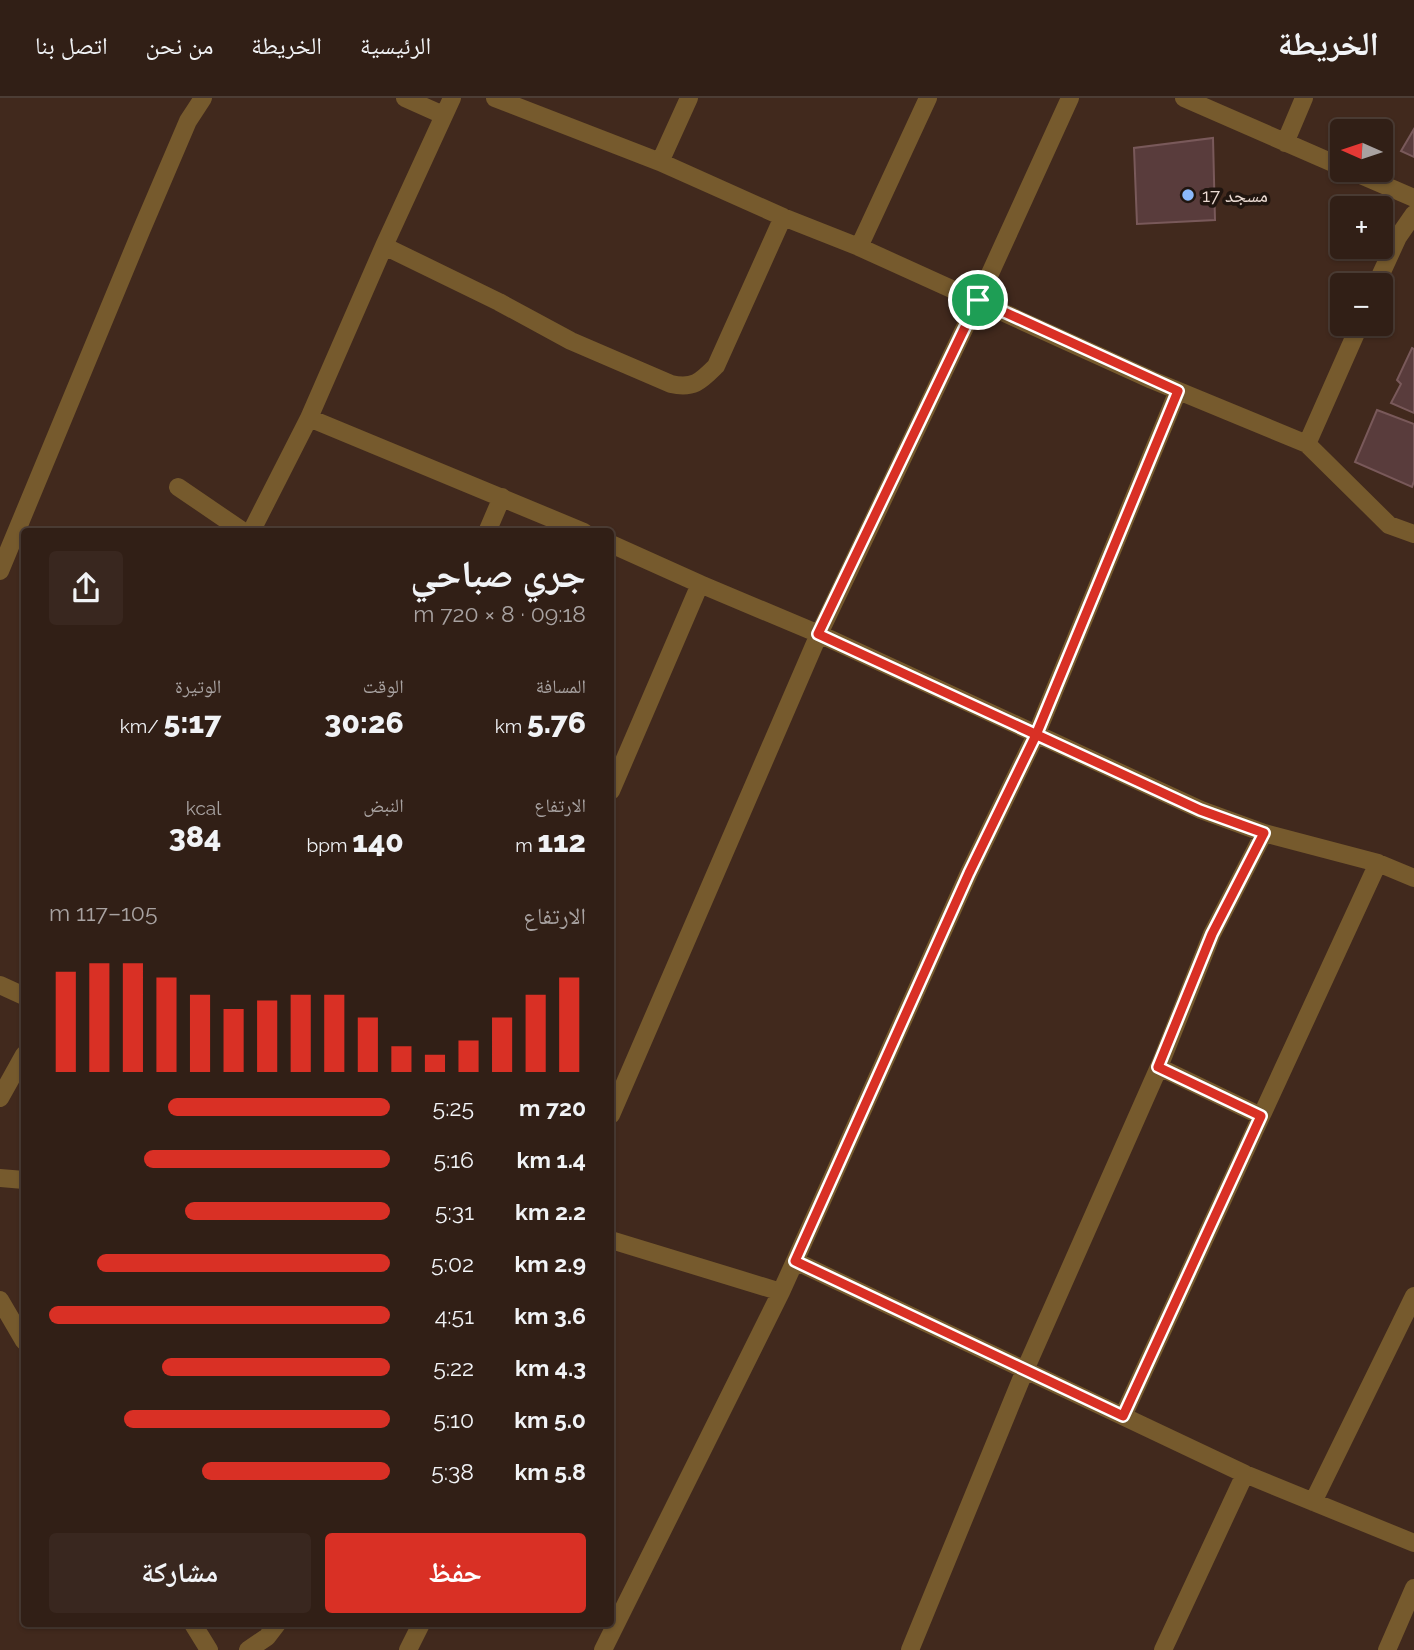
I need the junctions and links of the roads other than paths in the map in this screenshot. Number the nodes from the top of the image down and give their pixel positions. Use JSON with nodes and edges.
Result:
{"nodes":[{"id":1,"x":204,"y":98,"type":"edge"},
{"id":2,"x":405,"y":98,"type":"edge"},
{"id":3,"x":452,"y":98,"type":"edge"},
{"id":4,"x":495,"y":98,"type":"edge"},
{"id":5,"x":689,"y":98,"type":"edge"},
{"id":6,"x":928,"y":98,"type":"edge"},
{"id":7,"x":1070,"y":98,"type":"edge"},
{"id":8,"x":1184,"y":98,"type":"edge"},
{"id":9,"x":1304,"y":98,"type":"edge"},
{"id":10,"x":443,"y":115,"type":"junction"},
{"id":11,"x":1285,"y":143,"type":"junction"},
{"id":12,"x":660,"y":162,"type":"junction"},
{"id":13,"x":1330,"y":162,"type":"edge"},
{"id":14,"x":1377,"y":182,"type":"edge"},
{"id":15,"x":1414,"y":198,"type":"edge"},
{"id":16,"x":1414,"y":214,"type":"edge"},
{"id":17,"x":783,"y":217,"type":"junction"},
{"id":18,"x":384,"y":246,"type":"junction"},
{"id":19,"x":859,"y":247,"type":"junction"},
{"id":20,"x":1382,"y":273,"type":"edge"},
{"id":21,"x":978,"y":300,"type":"junction"},
{"id":22,"x":1355,"y":336,"type":"edge"},
{"id":23,"x":1178,"y":391,"type":"junction"},
{"id":24,"x":309,"y":418,"type":"junction"},
{"id":25,"x":1307,"y":444,"type":"junction"},
{"id":26,"x":178,"y":487,"type":"dead end"},
{"id":27,"x":502,"y":497,"type":"junction"},
{"id":28,"x":238,"y":528,"type":"edge"},
{"id":29,"x":253,"y":528,"type":"edge"},
{"id":30,"x":489,"y":528,"type":"edge"},
{"id":31,"x":575,"y":528,"type":"edge"},
{"id":32,"x":1414,"y":534,"type":"edge"},
{"id":33,"x":614,"y":545,"type":"edge"},
{"id":34,"x":0,"y":571,"type":"edge"},
{"id":35,"x":700,"y":583,"type":"junction"},
{"id":36,"x":818,"y":634,"type":"junction"},
{"id":37,"x":1036,"y":735,"type":"junction"},
{"id":38,"x":614,"y":784,"type":"edge"},
{"id":39,"x":1264,"y":833,"type":"junction"},
{"id":40,"x":1378,"y":863,"type":"junction"},
{"id":41,"x":1414,"y":878,"type":"edge"},
{"id":42,"x":0,"y":985,"type":"edge"},
{"id":43,"x":21,"y":995,"type":"edge"},
{"id":44,"x":21,"y":1060,"type":"edge"},
{"id":45,"x":1158,"y":1067,"type":"junction"},
{"id":46,"x":0,"y":1098,"type":"edge"},
{"id":47,"x":614,"y":1108,"type":"edge"},
{"id":48,"x":1261,"y":1116,"type":"junction"},
{"id":49,"x":0,"y":1178,"type":"edge"},
{"id":50,"x":21,"y":1180,"type":"edge"},
{"id":51,"x":614,"y":1241,"type":"edge"},
{"id":52,"x":795,"y":1261,"type":"junction"},
{"id":53,"x":781,"y":1292,"type":"junction"},
{"id":54,"x":1414,"y":1296,"type":"edge"},
{"id":55,"x":0,"y":1300,"type":"edge"},
{"id":56,"x":21,"y":1336,"type":"edge"},
{"id":57,"x":1026,"y":1370,"type":"junction"},
{"id":58,"x":1123,"y":1416,"type":"junction"},
{"id":59,"x":1245,"y":1474,"type":"junction"},
{"id":60,"x":1313,"y":1502,"type":"junction"},
{"id":61,"x":1414,"y":1543,"type":"edge"},
{"id":62,"x":1414,"y":1588,"type":"edge"},
{"id":63,"x":195,"y":1627,"type":"edge"},
{"id":64,"x":275,"y":1627,"type":"edge"},
{"id":65,"x":420,"y":1627,"type":"edge"},
{"id":66,"x":606,"y":1649,"type":"edge"},
{"id":67,"x":209,"y":1650,"type":"edge"},
{"id":68,"x":248,"y":1650,"type":"edge"},
{"id":69,"x":408,"y":1650,"type":"edge"},
{"id":70,"x":910,"y":1650,"type":"edge"},
{"id":71,"x":1163,"y":1650,"type":"edge"},
{"id":72,"x":1387,"y":1650,"type":"edge"}],
"edges":[{"from":1,"to":34,"type":"street"},
{"from":2,"to":10,"type":"street"},
{"from":3,"to":10,"type":"street"},
{"from":4,"to":12,"type":"street"},
{"from":5,"to":12,"type":"street"},
{"from":6,"to":19,"type":"street"},
{"from":7,"to":21,"type":"street"},
{"from":8,"to":11,"type":"street"},
{"from":9,"to":11,"type":"street"},
{"from":10,"to":18,"type":"street"},
{"from":11,"to":13,"type":"street"},
{"from":12,"to":17,"type":"street"},
{"from":14,"to":15,"type":"street"},
{"from":16,"to":20,"type":"street"},
{"from":17,"to":18,"type":"street"},
{"from":17,"to":19,"type":"street"},
{"from":18,"to":24,"type":"street"},
{"from":19,"to":21,"type":"street"},
{"from":21,"to":23,"type":"street"},
{"from":21,"to":36,"type":"street"},
{"from":22,"to":25,"type":"street"},
{"from":23,"to":25,"type":"street"},
{"from":23,"to":37,"type":"street"},
{"from":24,"to":27,"type":"street"},
{"from":24,"to":29,"type":"street"},
{"from":25,"to":32,"type":"street"},
{"from":26,"to":28,"type":"street"},
{"from":27,"to":30,"type":"street"},
{"from":27,"to":31,"type":"street"},
{"from":33,"to":35,"type":"street"},
{"from":35,"to":36,"type":"street"},
{"from":35,"to":38,"type":"street"},
{"from":36,"to":37,"type":"street"},
{"from":36,"to":47,"type":"street"},
{"from":37,"to":39,"type":"street"},
{"from":37,"to":52,"type":"street"},
{"from":39,"to":40,"type":"street"},
{"from":39,"to":45,"type":"street"},
{"from":40,"to":41,"type":"street"},
{"from":40,"to":48,"type":"street"},
{"from":42,"to":43,"type":"street"},
{"from":44,"to":46,"type":"street"},
{"from":45,"to":48,"type":"street"},
{"from":45,"to":57,"type":"street"},
{"from":48,"to":58,"type":"street"},
{"from":49,"to":50,"type":"street"},
{"from":51,"to":53,"type":"street"},
{"from":52,"to":53,"type":"street"},
{"from":52,"to":57,"type":"street"},
{"from":53,"to":66,"type":"street"},
{"from":54,"to":60,"type":"street"},
{"from":55,"to":56,"type":"street"},
{"from":57,"to":58,"type":"street"},
{"from":57,"to":70,"type":"street"},
{"from":58,"to":59,"type":"street"},
{"from":59,"to":60,"type":"street"},
{"from":59,"to":71,"type":"street"},
{"from":60,"to":61,"type":"street"},
{"from":62,"to":72,"type":"street"},
{"from":63,"to":67,"type":"street"},
{"from":64,"to":68,"type":"street"},
{"from":65,"to":69,"type":"street"}]}
